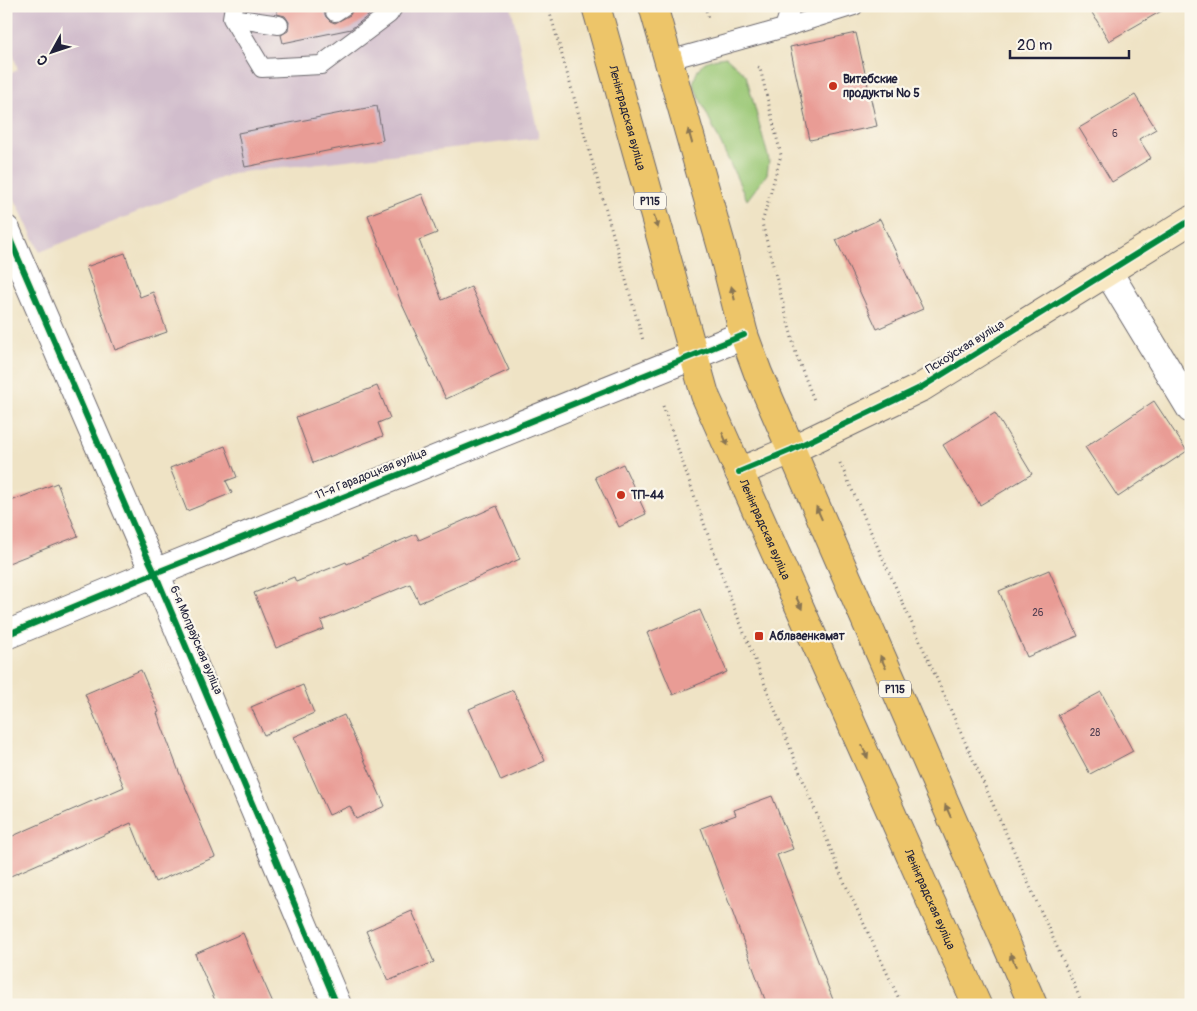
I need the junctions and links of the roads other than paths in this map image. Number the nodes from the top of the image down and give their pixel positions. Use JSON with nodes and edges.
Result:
{"nodes":[{"id":1,"x":394,"y":6,"type":"edge"},
{"id":2,"x":596,"y":6,"type":"edge"},
{"id":3,"x":653,"y":6,"type":"edge"},
{"id":4,"x":791,"y":6,"type":"edge"},
{"id":5,"x":854,"y":6,"type":"edge"},
{"id":6,"x":233,"y":12,"type":"edge"},
{"id":7,"x":279,"y":25,"type":"dead end"},
{"id":8,"x":784,"y":28,"type":"junction"},
{"id":9,"x":669,"y":60,"type":"junction"},
{"id":10,"x":1191,"y":220,"type":"edge"},
{"id":11,"x":6,"y":230,"type":"edge"},
{"id":12,"x":1108,"y":272,"type":"junction"},
{"id":13,"x":744,"y":335,"type":"junction"},
{"id":14,"x":693,"y":355,"type":"junction"},
{"id":15,"x":1191,"y":409,"type":"edge"},
{"id":16,"x":791,"y":450,"type":"junction"},
{"id":17,"x":739,"y":472,"type":"junction"},
{"id":18,"x":155,"y":573,"type":"junction"},
{"id":19,"x":6,"y":635,"type":"edge"},
{"id":20,"x":338,"y":1005,"type":"edge"},
{"id":21,"x":978,"y":1005,"type":"edge"},
{"id":22,"x":1032,"y":1005,"type":"edge"}],
"edges":[{"from":1,"to":6,"type":"lane"},
{"from":2,"to":14,"type":"main road","name":"Ленінградская вуліца","number":"Р115","one_way":true},
{"from":3,"to":9,"type":"main road","number":"Р115"},
{"from":4,"to":8,"type":"lane"},
{"from":5,"to":8,"type":"lane"},
{"from":6,"to":7,"type":"lane"},
{"from":8,"to":9,"type":"lane"},
{"from":13,"to":9,"type":"main road","number":"Р115","one_way":true},
{"from":10,"to":12,"type":"street","name":"Пскоўская вуліца"},
{"from":11,"to":18,"type":"street","name":"6-я Мопраўская вуліца"},
{"from":12,"to":15,"type":"street"},
{"from":12,"to":16,"type":"street","name":"Пскоўская вуліца"},
{"from":13,"to":14,"type":"street","name":"11-я Гарадоцкая вуліца"},
{"from":13,"to":16,"type":"main road","number":"Р115"},
{"from":14,"to":17,"type":"main road","name":"Ленінградская вуліца","number":"Р115","one_way":true},
{"from":14,"to":18,"type":"street","name":"11-я Гарадоцкая вуліца"},
{"from":16,"to":17,"type":"street","name":"Пскоўская вуліца"},
{"from":22,"to":16,"type":"main road","number":"Р115","one_way":true},
{"from":17,"to":21,"type":"main road","name":"Ленінградская вуліца","number":"Р115","one_way":true},
{"from":18,"to":19,"type":"street","name":"11-я Гарадоцкая вуліца"},
{"from":18,"to":20,"type":"street","name":"6-я Мопраўская вуліца"}]}
